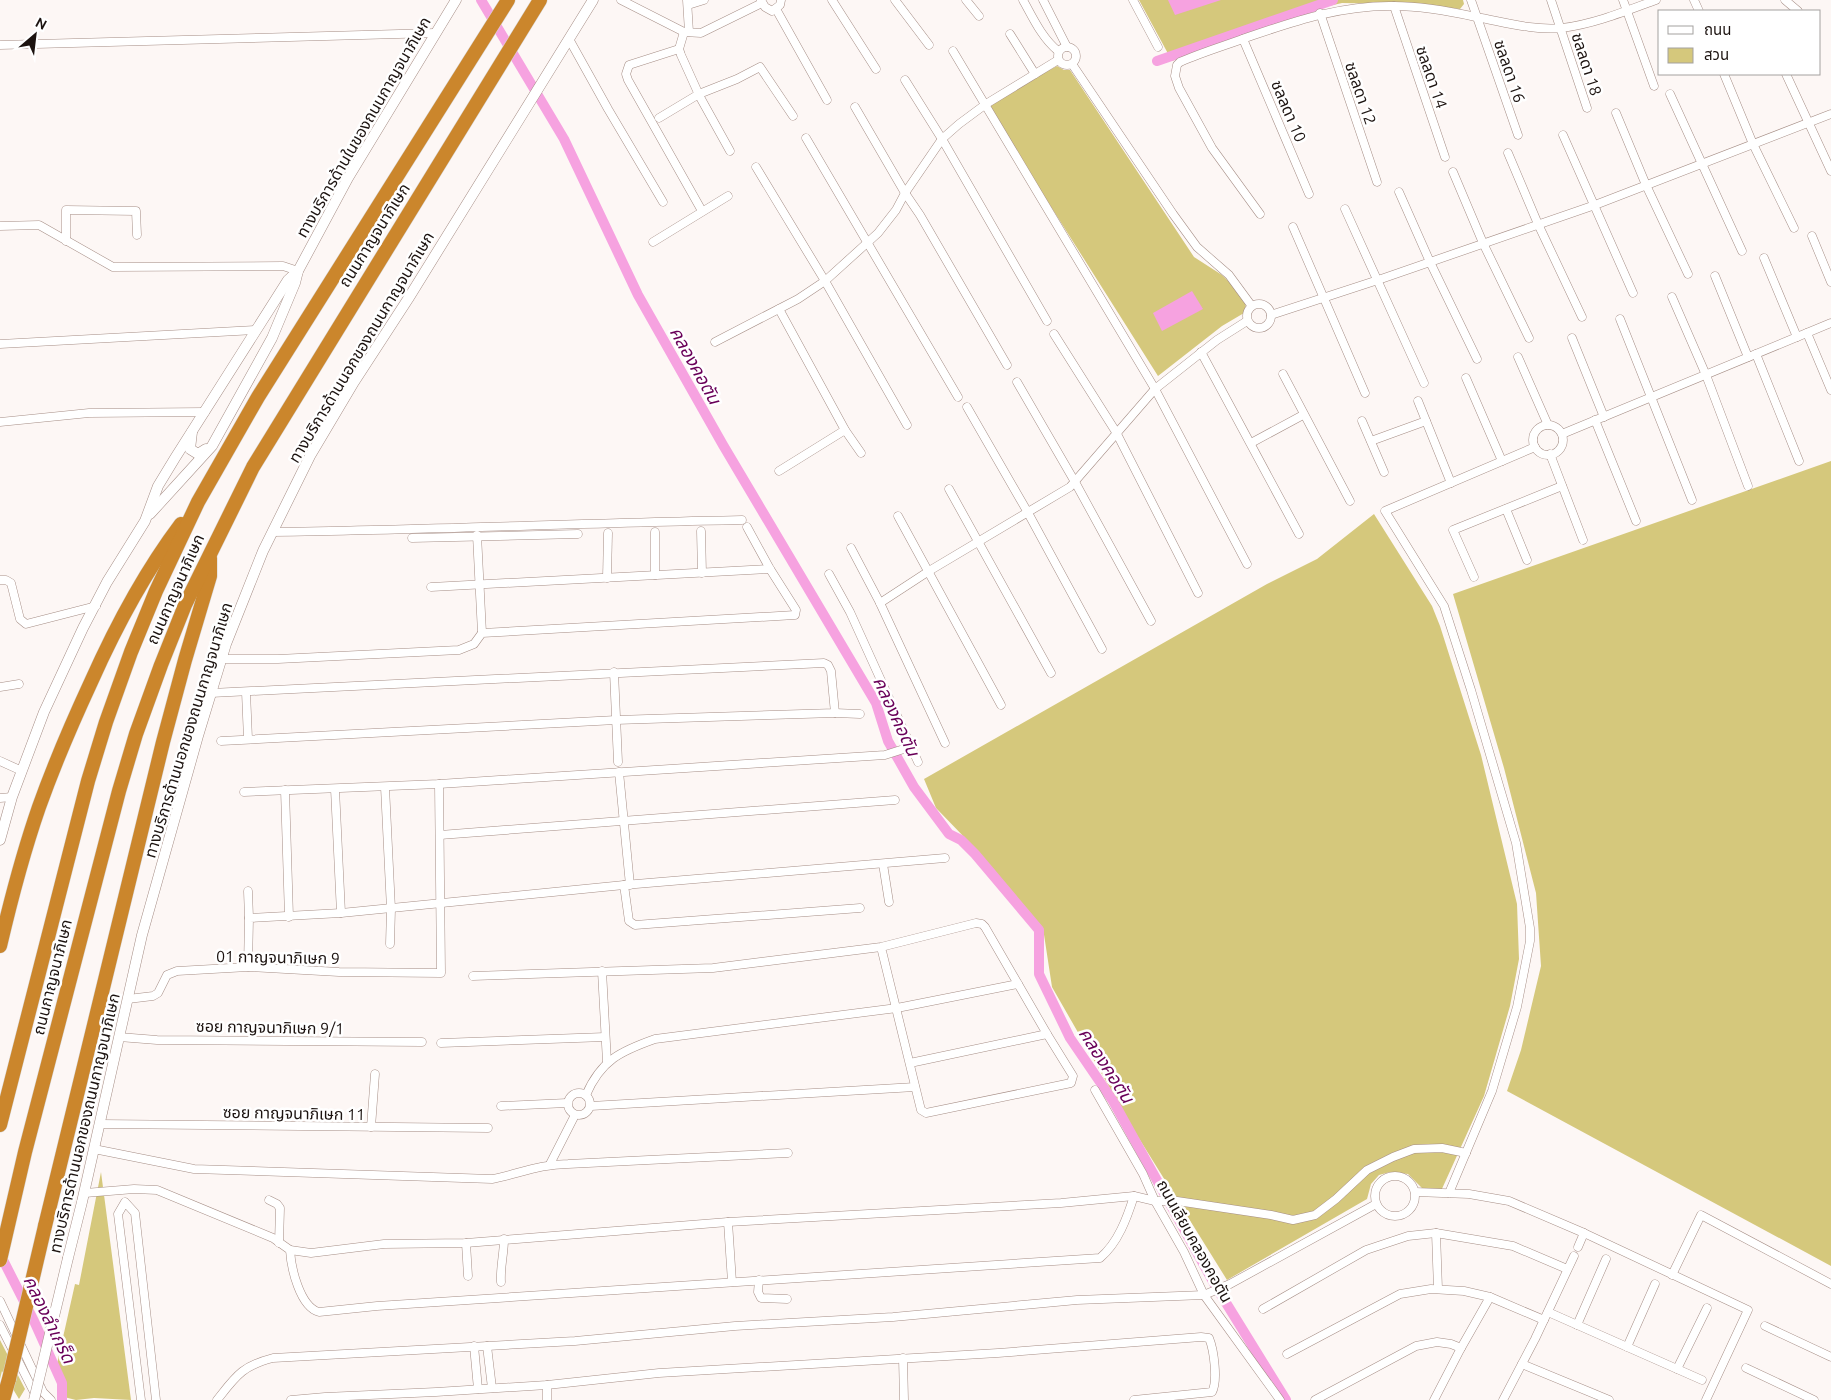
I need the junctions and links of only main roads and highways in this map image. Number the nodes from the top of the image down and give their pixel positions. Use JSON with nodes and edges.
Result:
{"nodes":[{"id":1,"x":508,"y":0,"type":"edge"},
{"id":2,"x":540,"y":0,"type":"edge"},
{"id":3,"x":593,"y":0,"type":"edge"},
{"id":4,"x":455,"y":2,"type":"edge"},
{"id":5,"x":298,"y":270,"type":"junction"},
{"id":6,"x":192,"y":431,"type":"junction"},
{"id":7,"x":212,"y":446,"type":"junction"},
{"id":8,"x":198,"y":502,"type":"junction"},
{"id":9,"x":145,"y":521,"type":"junction"},
{"id":10,"x":210,"y":552,"type":"junction"},
{"id":11,"x":0,"y":840,"type":"edge"},
{"id":12,"x":0,"y":946,"type":"edge"},
{"id":13,"x":0,"y":1125,"type":"edge"},
{"id":14,"x":0,"y":1260,"type":"edge"},
{"id":15,"x":3,"y":1400,"type":"edge"},
{"id":16,"x":36,"y":1400,"type":"edge"}],
"edges":[{"from":1,"to":8,"type":"highway","name":"ถนนกาญจนาภิเษก"},
{"from":2,"to":10,"type":"highway","name":"ถนนกาญจนาภิเษก"},
{"from":3,"to":16,"type":"main road","name":"ทางบริการด้านนอกของถนนกาญจนาภิเษก","bridge":true},
{"from":4,"to":5,"type":"main road","name":"ทางบริการด้านในของถนนกาญจนาภิเษก"},
{"from":5,"to":6,"type":"main road","name":"ทางบริการด้านในของถนนกาญจนาภิเษก"},
{"from":5,"to":7,"type":"main road","name":"ทางบริการด้านในของถนนกาญจนาภิเษก"},
{"from":6,"to":7,"type":"main road"},
{"from":6,"to":9,"type":"main road","name":"ทางบริการด้านในของถนนกาญจนาภิเษก"},
{"from":7,"to":9,"type":"main road","name":"ทางบริการด้านในของถนนกาญจนาภิเษก"},
{"from":8,"to":12,"type":"highway"},
{"from":8,"to":13,"type":"highway","name":"ถนนกาญจนาภิเษก"},
{"from":9,"to":11,"type":"main road","name":"ทางบริการด้านในของถนนกาญจนาภิเษก"},
{"from":10,"to":14,"type":"highway","name":"ถนนกาญจนาภิเษก"},
{"from":10,"to":15,"type":"highway","bridge":true}]}
